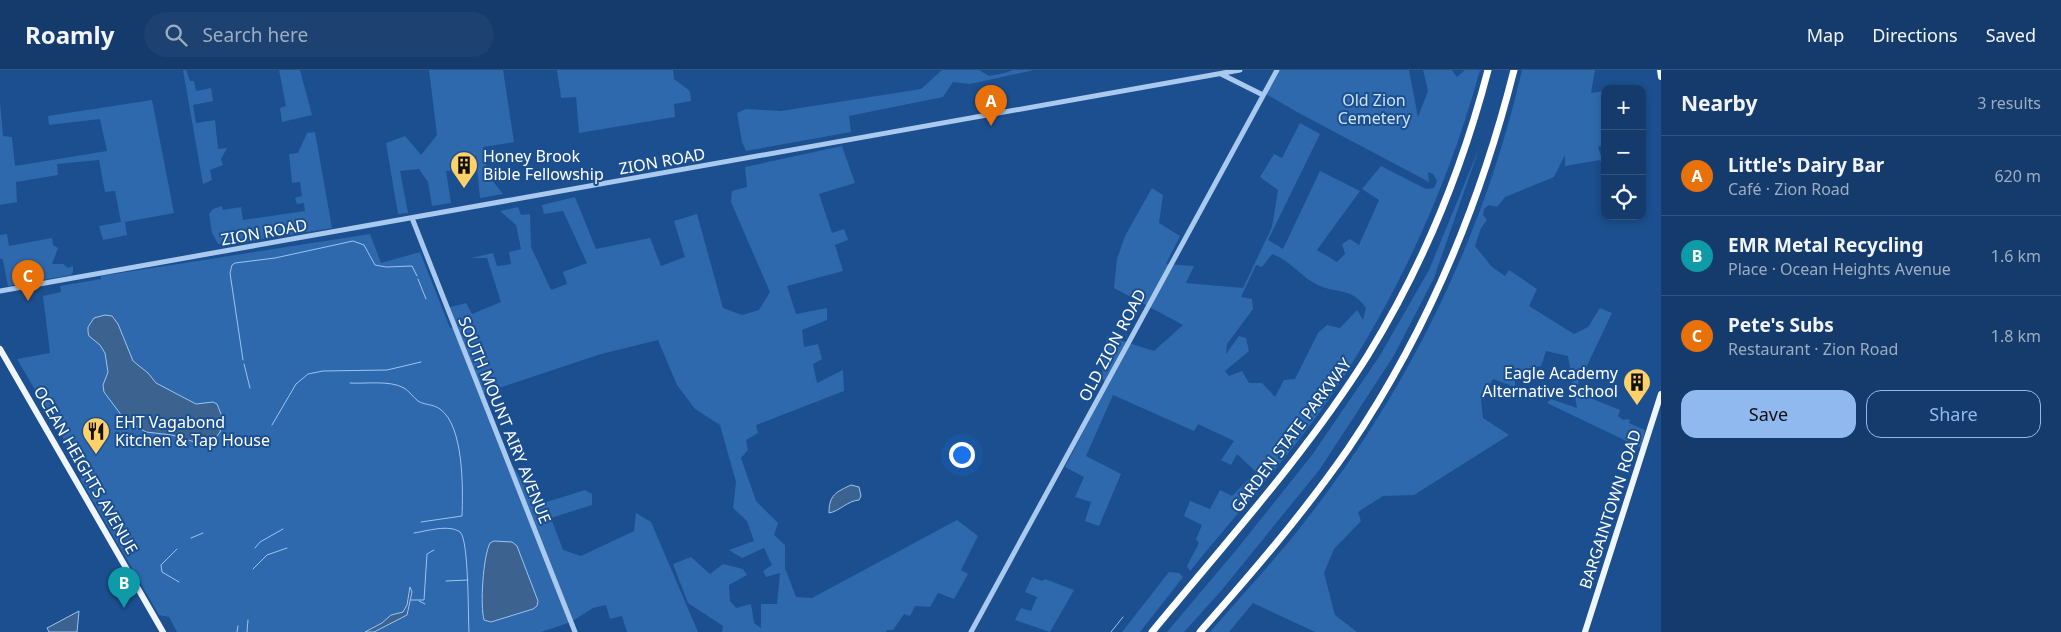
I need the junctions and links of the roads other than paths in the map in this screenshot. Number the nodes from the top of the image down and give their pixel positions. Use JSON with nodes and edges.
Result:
{"nodes":[{"id":1,"x":1240,"y":70,"type":"edge"},
{"id":2,"x":1277,"y":70,"type":"edge"},
{"id":3,"x":1488,"y":70,"type":"edge"},
{"id":4,"x":1514,"y":70,"type":"edge"},
{"id":5,"x":1660,"y":70,"type":"edge"},
{"id":6,"x":1221,"y":74,"type":"junction"},
{"id":7,"x":1661,"y":76,"type":"edge"},
{"id":8,"x":1262,"y":95,"type":"junction"},
{"id":9,"x":412,"y":218,"type":"junction"},
{"id":10,"x":0,"y":291,"type":"edge"},
{"id":11,"x":0,"y":349,"type":"edge"},
{"id":12,"x":1661,"y":394,"type":"edge"},
{"id":13,"x":163,"y":632,"type":"edge"},
{"id":14,"x":575,"y":632,"type":"edge"},
{"id":15,"x":970,"y":632,"type":"edge"},
{"id":16,"x":1152,"y":632,"type":"edge"},
{"id":17,"x":1200,"y":632,"type":"edge"},
{"id":18,"x":1585,"y":632,"type":"edge"}],
"edges":[{"from":1,"to":6,"type":"street","name":"ZION ROAD"},
{"from":2,"to":8,"type":"street","name":"OLD ZION ROAD"},
{"from":3,"to":16,"type":"highway","name":"GARDEN STATE PARKWAY"},
{"from":4,"to":17,"type":"highway"},
{"from":5,"to":7,"type":"main road"},
{"from":6,"to":8,"type":"street"},
{"from":6,"to":9,"type":"street","name":"ZION ROAD"},
{"from":8,"to":15,"type":"street","name":"OLD ZION ROAD"},
{"from":9,"to":10,"type":"street","name":"ZION ROAD"},
{"from":9,"to":14,"type":"street","name":"SOUTH MOUNT AIRY AVENUE"},
{"from":11,"to":13,"type":"main road","name":"OCEAN HEIGHTS AVENUE"},
{"from":12,"to":18,"type":"main road","name":"BARGAINTOWN ROAD"}]}
